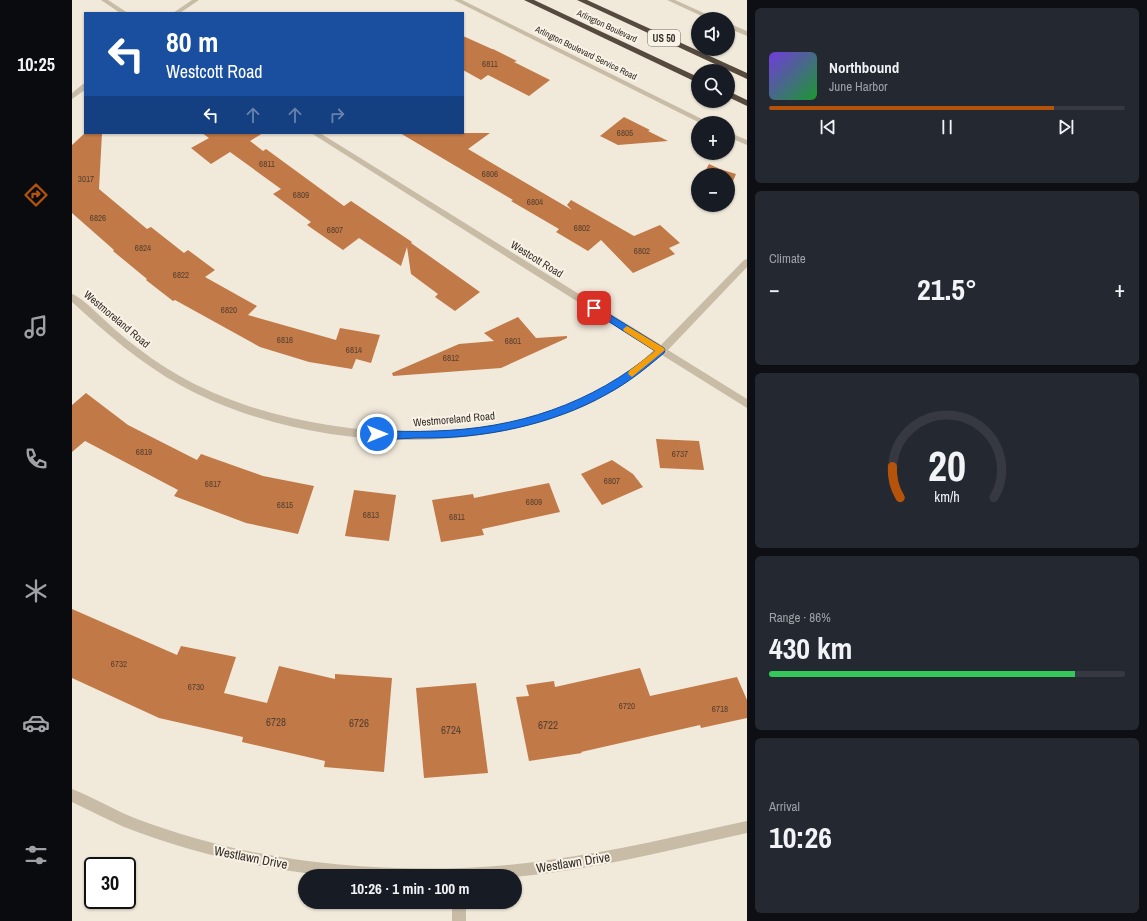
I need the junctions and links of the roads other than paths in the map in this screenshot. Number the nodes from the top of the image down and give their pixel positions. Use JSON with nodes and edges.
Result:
{"nodes":[{"id":1,"x":104,"y":0,"type":"edge"},
{"id":2,"x":196,"y":0,"type":"edge"},
{"id":3,"x":457,"y":0,"type":"edge"},
{"id":4,"x":528,"y":0,"type":"edge"},
{"id":5,"x":581,"y":0,"type":"edge"},
{"id":6,"x":670,"y":0,"type":"edge"},
{"id":7,"x":123,"y":12,"type":"edge"},
{"id":8,"x":178,"y":12,"type":"edge"},
{"id":9,"x":698,"y":12,"type":"edge"},
{"id":10,"x":735,"y":28,"type":"edge"},
{"id":11,"x":747,"y":34,"type":"edge"},
{"id":12,"x":747,"y":76,"type":"edge"},
{"id":13,"x":691,"y":77,"type":"edge"},
{"id":14,"x":84,"y":87,"type":"edge"},
{"id":15,"x":72,"y":97,"type":"edge"},
{"id":16,"x":735,"y":97,"type":"edge"},
{"id":17,"x":747,"y":103,"type":"edge"},
{"id":18,"x":692,"y":116,"type":"edge"},
{"id":19,"x":317,"y":134,"type":"edge"},
{"id":20,"x":735,"y":137,"type":"edge"},
{"id":21,"x":747,"y":143,"type":"edge"},
{"id":22,"x":747,"y":262,"type":"edge"},
{"id":23,"x":72,"y":297,"type":"edge"},
{"id":24,"x":661,"y":350,"type":"junction"},
{"id":25,"x":747,"y":404,"type":"edge"},
{"id":26,"x":72,"y":795,"type":"edge"},
{"id":27,"x":747,"y":827,"type":"edge"},
{"id":28,"x":327,"y":869,"type":"edge"},
{"id":29,"x":522,"y":870,"type":"edge"},
{"id":30,"x":459,"y":909,"type":"edge"},
{"id":31,"x":460,"y":921,"type":"edge"}],
"edges":[{"from":1,"to":7,"type":"street"},
{"from":2,"to":8,"type":"street"},
{"from":3,"to":18,"type":"street","name":"Arlington Boulevard Service Road"},
{"from":4,"to":13,"type":"highway","name":"Arlington Boulevard","number":"US 50"},
{"from":5,"to":12,"type":"highway","name":"Arlington Boulevard","number":"US 50"},
{"from":6,"to":9,"type":"street"},
{"from":10,"to":11,"type":"street"},
{"from":14,"to":15,"type":"street"},
{"from":16,"to":17,"type":"highway"},
{"from":19,"to":24,"type":"street","name":"Westcott Road"},
{"from":20,"to":21,"type":"street"},
{"from":22,"to":24,"type":"street","name":"Westmoreland Road"},
{"from":23,"to":24,"type":"street","name":"Westmoreland Road"},
{"from":24,"to":25,"type":"street","name":"Westcott Road"},
{"from":26,"to":28,"type":"street","name":"Westlawn Drive"},
{"from":27,"to":29,"type":"street","name":"Westlawn Drive"},
{"from":30,"to":31,"type":"street"}]}
